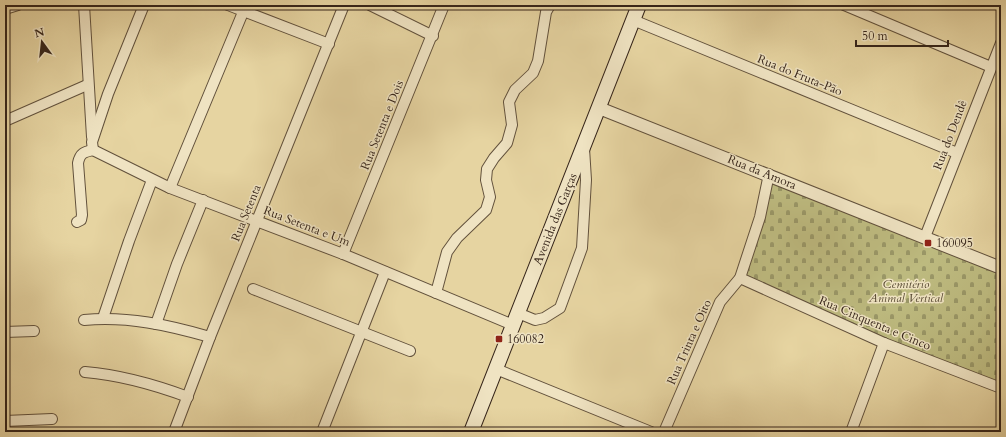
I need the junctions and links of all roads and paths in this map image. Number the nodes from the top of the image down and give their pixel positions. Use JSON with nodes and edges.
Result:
{"nodes":[{"id":1,"x":18,"y":5,"type":"edge"},
{"id":2,"x":84,"y":5,"type":"edge"},
{"id":3,"x":144,"y":5,"type":"edge"},
{"id":4,"x":228,"y":5,"type":"edge"},
{"id":5,"x":344,"y":5,"type":"edge"},
{"id":6,"x":370,"y":5,"type":"edge"},
{"id":7,"x":444,"y":5,"type":"edge"},
{"id":8,"x":550,"y":5,"type":"edge"},
{"id":9,"x":639,"y":5,"type":"edge"},
{"id":10,"x":844,"y":5,"type":"edge"},
{"id":11,"x":244,"y":8,"type":"edge"},
{"id":12,"x":5,"y":9,"type":"edge"},
{"id":13,"x":633,"y":20,"type":"junction"},
{"id":14,"x":432,"y":36,"type":"junction"},
{"id":15,"x":1001,"y":43,"type":"edge"},
{"id":16,"x":329,"y":44,"type":"junction"},
{"id":17,"x":991,"y":67,"type":"junction"},
{"id":18,"x":88,"y":85,"type":"junction"},
{"id":19,"x":599,"y":108,"type":"junction"},
{"id":20,"x":5,"y":121,"type":"edge"},
{"id":21,"x":93,"y":146,"type":"junction"},
{"id":22,"x":584,"y":147,"type":"junction"},
{"id":23,"x":957,"y":153,"type":"junction"},
{"id":24,"x":769,"y":174,"type":"junction"},
{"id":25,"x":152,"y":180,"type":"junction"},
{"id":26,"x":170,"y":188,"type":"junction"},
{"id":27,"x":203,"y":200,"type":"junction"},
{"id":28,"x":257,"y":221,"type":"junction"},
{"id":29,"x":77,"y":222,"type":"dead end"},
{"id":30,"x":925,"y":237,"type":"junction"},
{"id":31,"x":343,"y":254,"type":"junction"},
{"id":32,"x":1001,"y":268,"type":"edge"},
{"id":33,"x":385,"y":272,"type":"junction"},
{"id":34,"x":740,"y":278,"type":"junction"},
{"id":35,"x":253,"y":289,"type":"dead end"},
{"id":36,"x":436,"y":293,"type":"junction"},
{"id":37,"x":103,"y":318,"type":"junction"},
{"id":38,"x":516,"y":319,"type":"junction"},
{"id":39,"x":84,"y":320,"type":"dead end"},
{"id":40,"x":156,"y":324,"type":"junction"},
{"id":41,"x":34,"y":331,"type":"dead end"},
{"id":42,"x":5,"y":332,"type":"edge"},
{"id":43,"x":362,"y":332,"type":"junction"},
{"id":44,"x":210,"y":337,"type":"junction"},
{"id":45,"x":884,"y":343,"type":"junction"},
{"id":46,"x":410,"y":351,"type":"dead end"},
{"id":47,"x":496,"y":369,"type":"junction"},
{"id":48,"x":85,"y":372,"type":"dead end"},
{"id":49,"x":1001,"y":388,"type":"edge"},
{"id":50,"x":188,"y":397,"type":"junction"},
{"id":51,"x":52,"y":419,"type":"dead end"},
{"id":52,"x":5,"y":421,"type":"edge"},
{"id":53,"x":174,"y":432,"type":"edge"},
{"id":54,"x":322,"y":432,"type":"edge"},
{"id":55,"x":471,"y":432,"type":"edge"},
{"id":56,"x":651,"y":432,"type":"edge"},
{"id":57,"x":664,"y":432,"type":"edge"},
{"id":58,"x":852,"y":432,"type":"edge"}],
"edges":[{"from":1,"to":12,"type":"street"},
{"from":2,"to":18,"type":"street"},
{"from":3,"to":21,"type":"street"},
{"from":4,"to":11,"type":"street"},
{"from":5,"to":16,"type":"street","name":"Rua Setenta"},
{"from":6,"to":14,"type":"street"},
{"from":7,"to":14,"type":"street","name":"Rua Setenta e Dois"},
{"from":8,"to":36,"type":"street"},
{"from":9,"to":13,"type":"main road","name":"Avenida das Garças"},
{"from":10,"to":17,"type":"street"},
{"from":11,"to":16,"type":"street"},
{"from":11,"to":26,"type":"street"},
{"from":13,"to":19,"type":"main road","name":"Avenida das Garças"},
{"from":13,"to":23,"type":"street","name":"Rua do Fruta-Pão"},
{"from":14,"to":31,"type":"street","name":"Rua Setenta e Dois"},
{"from":15,"to":17,"type":"street","name":"Rua do Dendê"},
{"from":16,"to":28,"type":"street","name":"Rua Setenta"},
{"from":17,"to":23,"type":"street","name":"Rua do Dendê"},
{"from":18,"to":20,"type":"street"},
{"from":18,"to":21,"type":"street"},
{"from":19,"to":22,"type":"main road","name":"Avenida das Garças"},
{"from":19,"to":24,"type":"street","name":"Rua da Amora"},
{"from":21,"to":25,"type":"street","name":"Rua Setenta e Um"},
{"from":21,"to":29,"type":"street"},
{"from":22,"to":38,"type":"main road","name":"Avenida das Garças"},
{"from":22,"to":38,"type":"street","name":"Rua Setenta e Um"},
{"from":23,"to":30,"type":"street","name":"Rua do Dendê"},
{"from":24,"to":30,"type":"street","name":"Rua da Amora"},
{"from":24,"to":34,"type":"street","name":"Rua Trinta e Oito"},
{"from":25,"to":26,"type":"street","name":"Rua Setenta e Um"},
{"from":25,"to":37,"type":"street"},
{"from":26,"to":27,"type":"street","name":"Rua Setenta e Um"},
{"from":27,"to":28,"type":"street","name":"Rua Setenta e Um"},
{"from":27,"to":40,"type":"street"},
{"from":28,"to":31,"type":"street","name":"Rua Setenta e Um"},
{"from":28,"to":44,"type":"street","name":"Rua Setenta"},
{"from":30,"to":32,"type":"street","name":"Rua da Amora"},
{"from":31,"to":33,"type":"street","name":"Rua Setenta e Um"},
{"from":33,"to":36,"type":"street","name":"Rua Setenta e Um"},
{"from":33,"to":43,"type":"street"},
{"from":34,"to":45,"type":"street","name":"Rua Cinquenta e Cinco"},
{"from":34,"to":57,"type":"street","name":"Rua Trinta e Oito"},
{"from":35,"to":43,"type":"street"},
{"from":36,"to":38,"type":"street","name":"Rua Setenta e Um"},
{"from":37,"to":39,"type":"street"},
{"from":37,"to":40,"type":"street"},
{"from":38,"to":47,"type":"main road","name":"Avenida das Garças"},
{"from":40,"to":44,"type":"street"},
{"from":41,"to":42,"type":"street"},
{"from":43,"to":46,"type":"street"},
{"from":43,"to":54,"type":"street"},
{"from":44,"to":50,"type":"street","name":"Rua Setenta"},
{"from":45,"to":49,"type":"street","name":"Rua Cinquenta e Cinco"},
{"from":45,"to":58,"type":"street"},
{"from":47,"to":55,"type":"main road","name":"Avenida das Garças"},
{"from":47,"to":56,"type":"street"},
{"from":48,"to":50,"type":"street"},
{"from":50,"to":53,"type":"street","name":"Rua Setenta"},
{"from":51,"to":52,"type":"street"}]}
